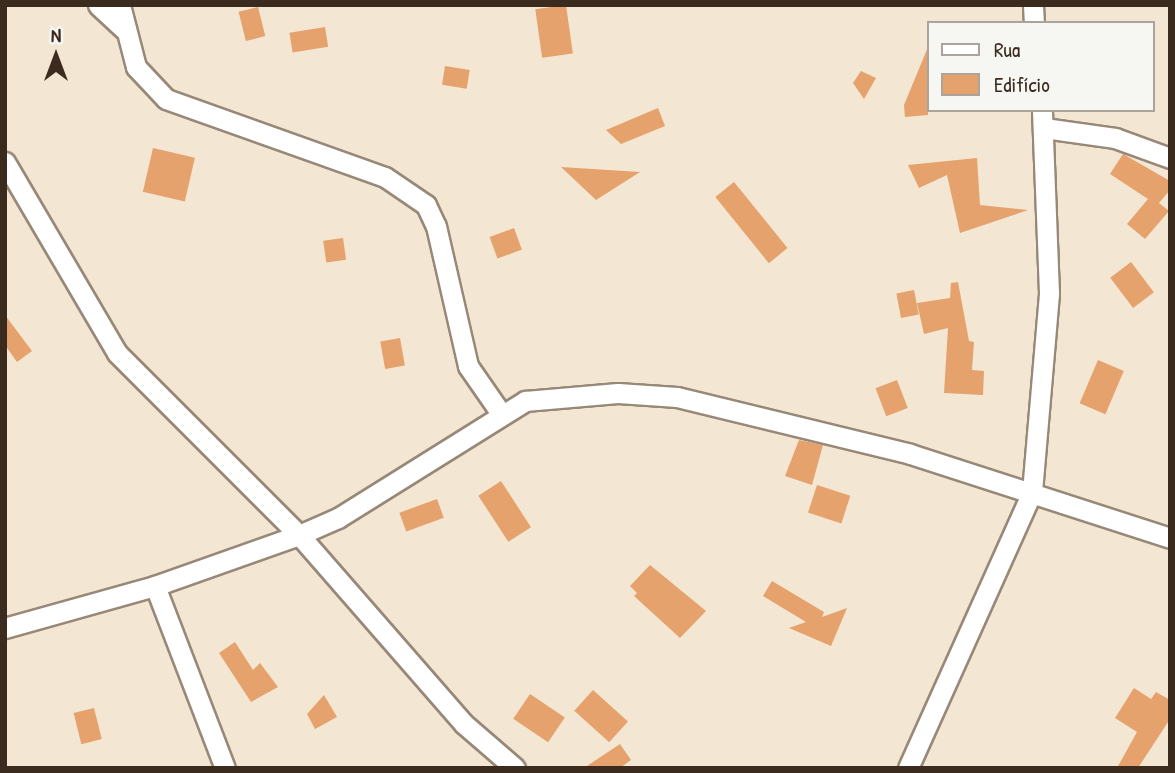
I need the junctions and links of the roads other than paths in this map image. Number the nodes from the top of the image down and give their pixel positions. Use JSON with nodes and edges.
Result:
{"nodes":[{"id":1,"x":98,"y":5,"type":"edge"},
{"id":2,"x":120,"y":5,"type":"edge"},
{"id":3,"x":124,"y":29,"type":"junction"},
{"id":4,"x":1043,"y":119,"type":"edge"},
{"id":5,"x":1170,"y":158,"type":"edge"},
{"id":6,"x":5,"y":162,"type":"edge"},
{"id":7,"x":500,"y":412,"type":"junction"},
{"id":8,"x":1032,"y":492,"type":"junction"},
{"id":9,"x":299,"y":535,"type":"junction"},
{"id":10,"x":1170,"y":537,"type":"edge"},
{"id":11,"x":155,"y":586,"type":"junction"},
{"id":12,"x":5,"y":628,"type":"edge"},
{"id":13,"x":225,"y":768,"type":"edge"},
{"id":14,"x":515,"y":768,"type":"edge"},
{"id":15,"x":908,"y":768,"type":"edge"}],
"edges":[{"from":1,"to":3,"type":"street"},
{"from":2,"to":3,"type":"street"},
{"from":3,"to":7,"type":"street"},
{"from":4,"to":5,"type":"street"},
{"from":4,"to":8,"type":"street"},
{"from":6,"to":9,"type":"street"},
{"from":7,"to":8,"type":"street"},
{"from":7,"to":9,"type":"street"},
{"from":8,"to":10,"type":"street"},
{"from":8,"to":15,"type":"street"},
{"from":9,"to":11,"type":"street"},
{"from":9,"to":14,"type":"street"},
{"from":11,"to":12,"type":"street"},
{"from":11,"to":13,"type":"street"}]}
